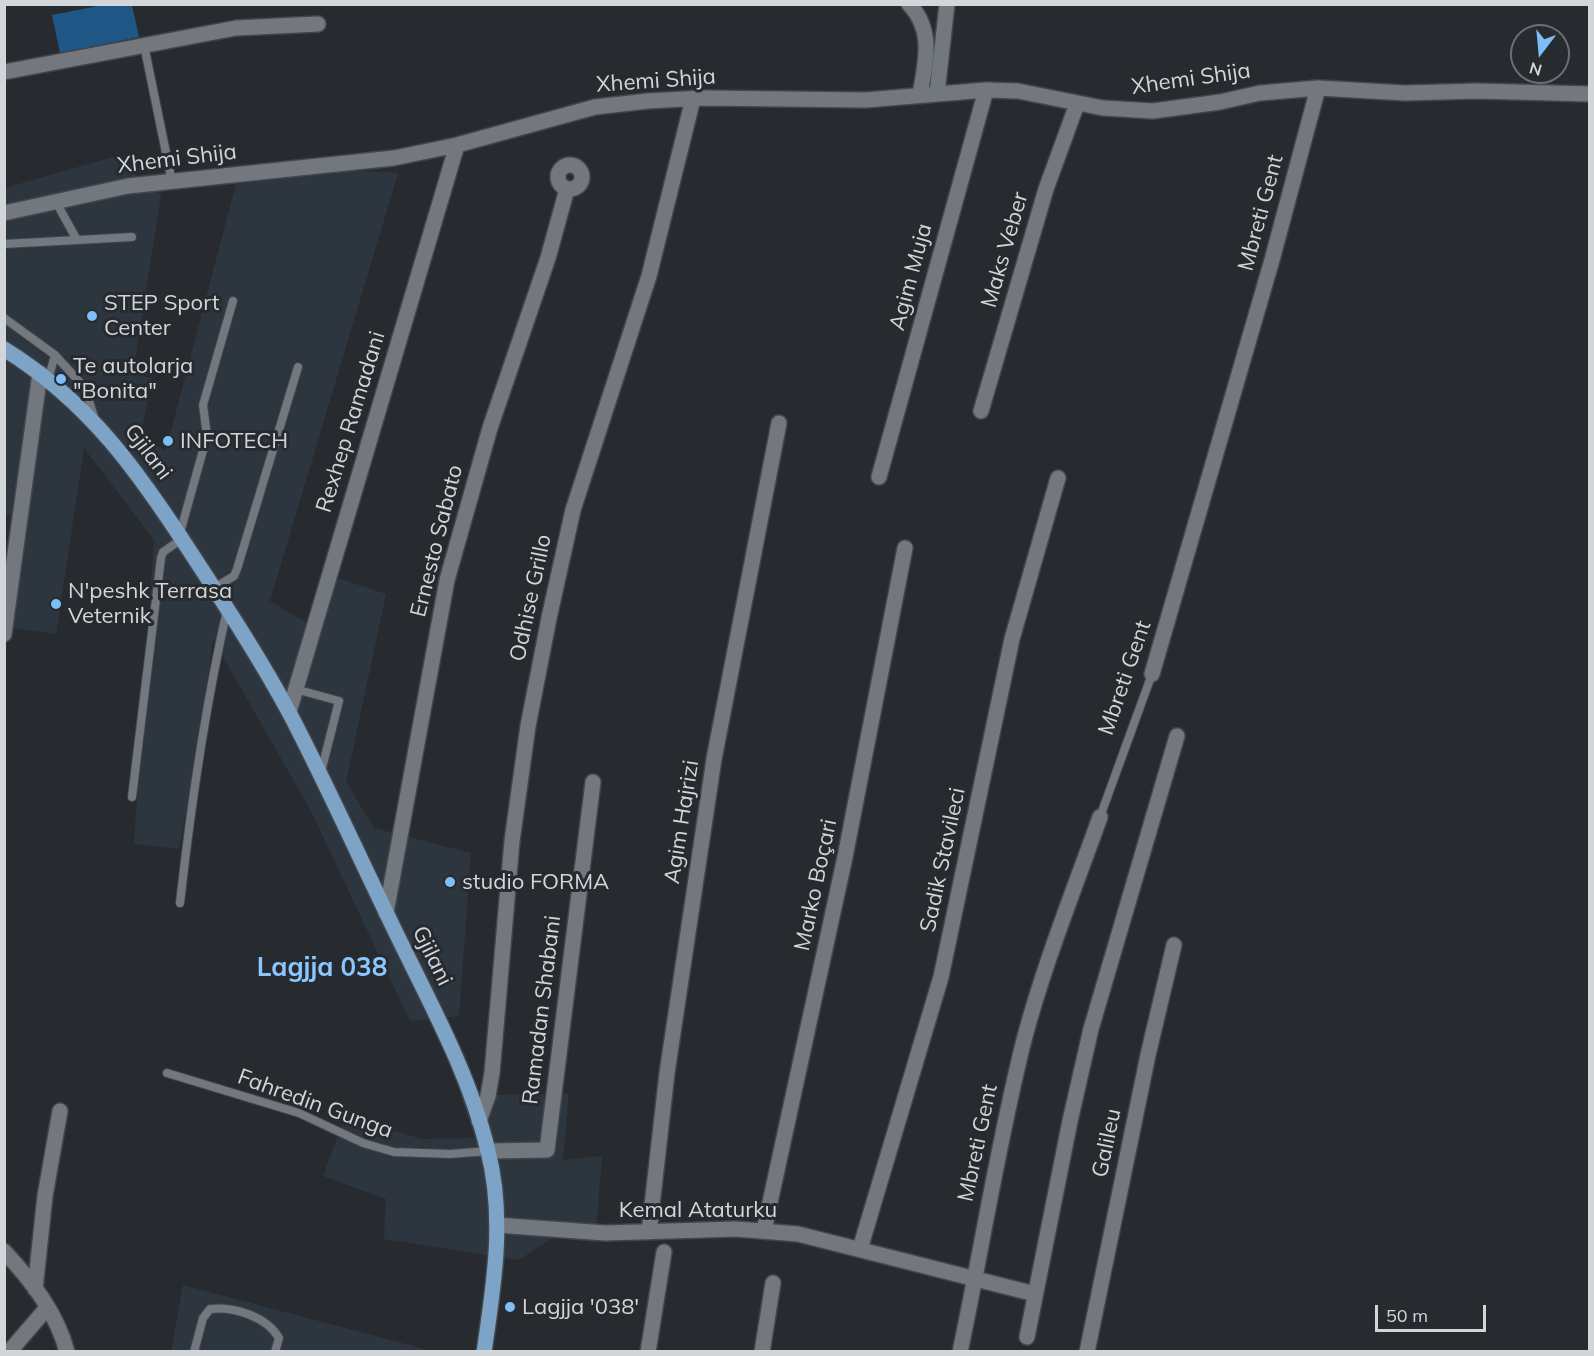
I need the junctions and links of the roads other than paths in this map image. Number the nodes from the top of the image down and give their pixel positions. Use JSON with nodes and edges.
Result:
{"nodes":[{"id":1,"x":909,"y":4,"type":"edge"},
{"id":2,"x":947,"y":4,"type":"edge"},
{"id":3,"x":318,"y":24,"type":"dead end"},
{"id":4,"x":144,"y":45,"type":"junction"},
{"id":5,"x":4,"y":72,"type":"edge"},
{"id":6,"x":1317,"y":88,"type":"junction"},
{"id":7,"x":986,"y":90,"type":"junction"},
{"id":8,"x":937,"y":93,"type":"junction"},
{"id":9,"x":920,"y":94,"type":"junction"},
{"id":10,"x":1590,"y":94,"type":"edge"},
{"id":11,"x":693,"y":99,"type":"junction"},
{"id":12,"x":1077,"y":104,"type":"junction"},
{"id":13,"x":457,"y":145,"type":"junction"},
{"id":14,"x":172,"y":182,"type":"junction"},
{"id":15,"x":567,"y":189,"type":"dead end"},
{"id":16,"x":56,"y":202,"type":"junction"},
{"id":17,"x":4,"y":213,"type":"edge"},
{"id":18,"x":132,"y":237,"type":"dead end"},
{"id":19,"x":77,"y":240,"type":"junction"},
{"id":20,"x":4,"y":244,"type":"edge"},
{"id":21,"x":233,"y":301,"type":"dead end"},
{"id":22,"x":4,"y":318,"type":"edge"},
{"id":23,"x":4,"y":349,"type":"edge"},
{"id":24,"x":55,"y":355,"type":"junction"},
{"id":25,"x":298,"y":367,"type":"dead end"},
{"id":26,"x":44,"y":376,"type":"junction"},
{"id":27,"x":981,"y":411,"type":"dead end"},
{"id":28,"x":95,"y":422,"type":"junction"},
{"id":29,"x":779,"y":423,"type":"dead end"},
{"id":30,"x":879,"y":477,"type":"dead end"},
{"id":31,"x":1058,"y":478,"type":"dead end"},
{"id":32,"x":181,"y":537,"type":"junction"},
{"id":33,"x":905,"y":548,"type":"dead end"},
{"id":34,"x":214,"y":588,"type":"junction"},
{"id":35,"x":227,"y":608,"type":"junction"},
{"id":36,"x":4,"y":634,"type":"edge"},
{"id":37,"x":1152,"y":674,"type":"joint"},
{"id":38,"x":295,"y":689,"type":"junction"},
{"id":39,"x":289,"y":712,"type":"junction"},
{"id":40,"x":1177,"y":736,"type":"dead end"},
{"id":41,"x":320,"y":774,"type":"junction"},
{"id":42,"x":593,"y":782,"type":"dead end"},
{"id":43,"x":132,"y":797,"type":"dead end"},
{"id":44,"x":1100,"y":817,"type":"joint"},
{"id":45,"x":180,"y":903,"type":"dead end"},
{"id":46,"x":386,"y":913,"type":"junction"},
{"id":47,"x":1174,"y":945,"type":"dead end"},
{"id":48,"x":167,"y":1073,"type":"dead end"},
{"id":49,"x":60,"y":1111,"type":"dead end"},
{"id":50,"x":479,"y":1120,"type":"junction"},
{"id":51,"x":489,"y":1152,"type":"junction"},
{"id":52,"x":497,"y":1225,"type":"junction"},
{"id":53,"x":764,"y":1230,"type":"junction"},
{"id":54,"x":649,"y":1232,"type":"junction"},
{"id":55,"x":860,"y":1249,"type":"junction"},
{"id":56,"x":4,"y":1251,"type":"edge"},
{"id":57,"x":664,"y":1252,"type":"dead end"},
{"id":58,"x":975,"y":1280,"type":"junction"},
{"id":59,"x":773,"y":1283,"type":"dead end"},
{"id":60,"x":35,"y":1288,"type":"junction"},
{"id":61,"x":1035,"y":1294,"type":"junction"},
{"id":62,"x":47,"y":1308,"type":"junction"},
{"id":63,"x":1027,"y":1337,"type":"dead end"},
{"id":64,"x":9,"y":1352,"type":"edge"},
{"id":65,"x":67,"y":1352,"type":"edge"},
{"id":66,"x":195,"y":1352,"type":"edge"},
{"id":67,"x":275,"y":1352,"type":"edge"},
{"id":68,"x":484,"y":1352,"type":"edge"},
{"id":69,"x":648,"y":1352,"type":"edge"},
{"id":70,"x":762,"y":1352,"type":"edge"},
{"id":71,"x":960,"y":1352,"type":"edge"},
{"id":72,"x":1087,"y":1352,"type":"edge"}],
"edges":[{"from":1,"to":9,"type":"street"},
{"from":2,"to":8,"type":"street"},
{"from":3,"to":4,"type":"street"},
{"from":4,"to":5,"type":"street"},
{"from":4,"to":14,"type":"lane"},
{"from":6,"to":10,"type":"street","name":"Xhemi Shija"},
{"from":6,"to":12,"type":"street","name":"Xhemi Shija"},
{"from":6,"to":37,"type":"street","name":"Mbreti Gent"},
{"from":7,"to":8,"type":"street","name":"Xhemi Shija"},
{"from":7,"to":12,"type":"street","name":"Xhemi Shija"},
{"from":7,"to":30,"type":"street","name":"Agim Muja"},
{"from":8,"to":9,"type":"street","name":"Xhemi Shija"},
{"from":9,"to":11,"type":"street","name":"Xhemi Shija"},
{"from":11,"to":13,"type":"street","name":"Xhemi Shija"},
{"from":11,"to":50,"type":"street","name":"Odhise Grillo"},
{"from":12,"to":27,"type":"street","name":"Maks Veber"},
{"from":13,"to":14,"type":"street","name":"Xhemi Shija"},
{"from":13,"to":38,"type":"street","name":"Rexhep Ramadani"},
{"from":14,"to":16,"type":"street","name":"Xhemi Shija"},
{"from":15,"to":46,"type":"street","name":"Ernesto Sabato"},
{"from":16,"to":17,"type":"street","name":"Xhemi Shija"},
{"from":16,"to":19,"type":"lane"},
{"from":18,"to":19,"type":"lane"},
{"from":19,"to":20,"type":"lane"},
{"from":21,"to":32,"type":"lane"},
{"from":22,"to":24,"type":"lane"},
{"from":23,"to":26,"type":"main road","name":"Gjilani"},
{"from":24,"to":26,"type":"lane"},
{"from":24,"to":28,"type":"lane"},
{"from":25,"to":34,"type":"lane"},
{"from":26,"to":28,"type":"main road","name":"Gjilani"},
{"from":26,"to":36,"type":"street"},
{"from":28,"to":32,"type":"main road","name":"Gjilani"},
{"from":29,"to":54,"type":"street","name":"Agim Hajrizi"},
{"from":31,"to":55,"type":"street","name":"Sadik Stavileci"},
{"from":32,"to":34,"type":"main road","name":"Gjilani"},
{"from":32,"to":43,"type":"lane"},
{"from":33,"to":53,"type":"street","name":"Marko Boçari"},
{"from":34,"to":35,"type":"main road","name":"Gjilani"},
{"from":35,"to":39,"type":"main road","name":"Gjilani"},
{"from":35,"to":45,"type":"lane"},
{"from":37,"to":44,"type":"lane","name":"Mbreti Gent"},
{"from":38,"to":39,"type":"street","name":"Rexhep Ramadani"},
{"from":38,"to":41,"type":"lane"},
{"from":39,"to":41,"type":"main road","name":"Gjilani"},
{"from":40,"to":61,"type":"street"},
{"from":41,"to":46,"type":"main road","name":"Gjilani"},
{"from":42,"to":51,"type":"street","name":"Ramadan Shabani"},
{"from":44,"to":58,"type":"street","name":"Mbreti Gent"},
{"from":46,"to":50,"type":"main road","name":"Gjilani"},
{"from":47,"to":72,"type":"street","name":"Galileu"},
{"from":48,"to":51,"type":"lane","name":"Fahredin Gunga"},
{"from":49,"to":60,"type":"street"},
{"from":50,"to":51,"type":"main road","name":"Gjilani"},
{"from":51,"to":52,"type":"main road","name":"Gjilani"},
{"from":52,"to":54,"type":"street","name":"Kemal Ataturku"},
{"from":52,"to":68,"type":"main road","name":"Gjilani"},
{"from":53,"to":54,"type":"street","name":"Kemal Ataturku"},
{"from":53,"to":55,"type":"street","name":"Kemal Ataturku"},
{"from":55,"to":58,"type":"street","name":"Kemal Ataturku"},
{"from":56,"to":60,"type":"street"},
{"from":57,"to":69,"type":"street"},
{"from":58,"to":61,"type":"street","name":"Kemal Ataturku"},
{"from":58,"to":71,"type":"street","name":"Mbreti Gent"},
{"from":59,"to":70,"type":"street"},
{"from":60,"to":62,"type":"street"},
{"from":61,"to":63,"type":"street"},
{"from":62,"to":64,"type":"street"},
{"from":62,"to":65,"type":"street"},
{"from":66,"to":67,"type":"lane"}]}
